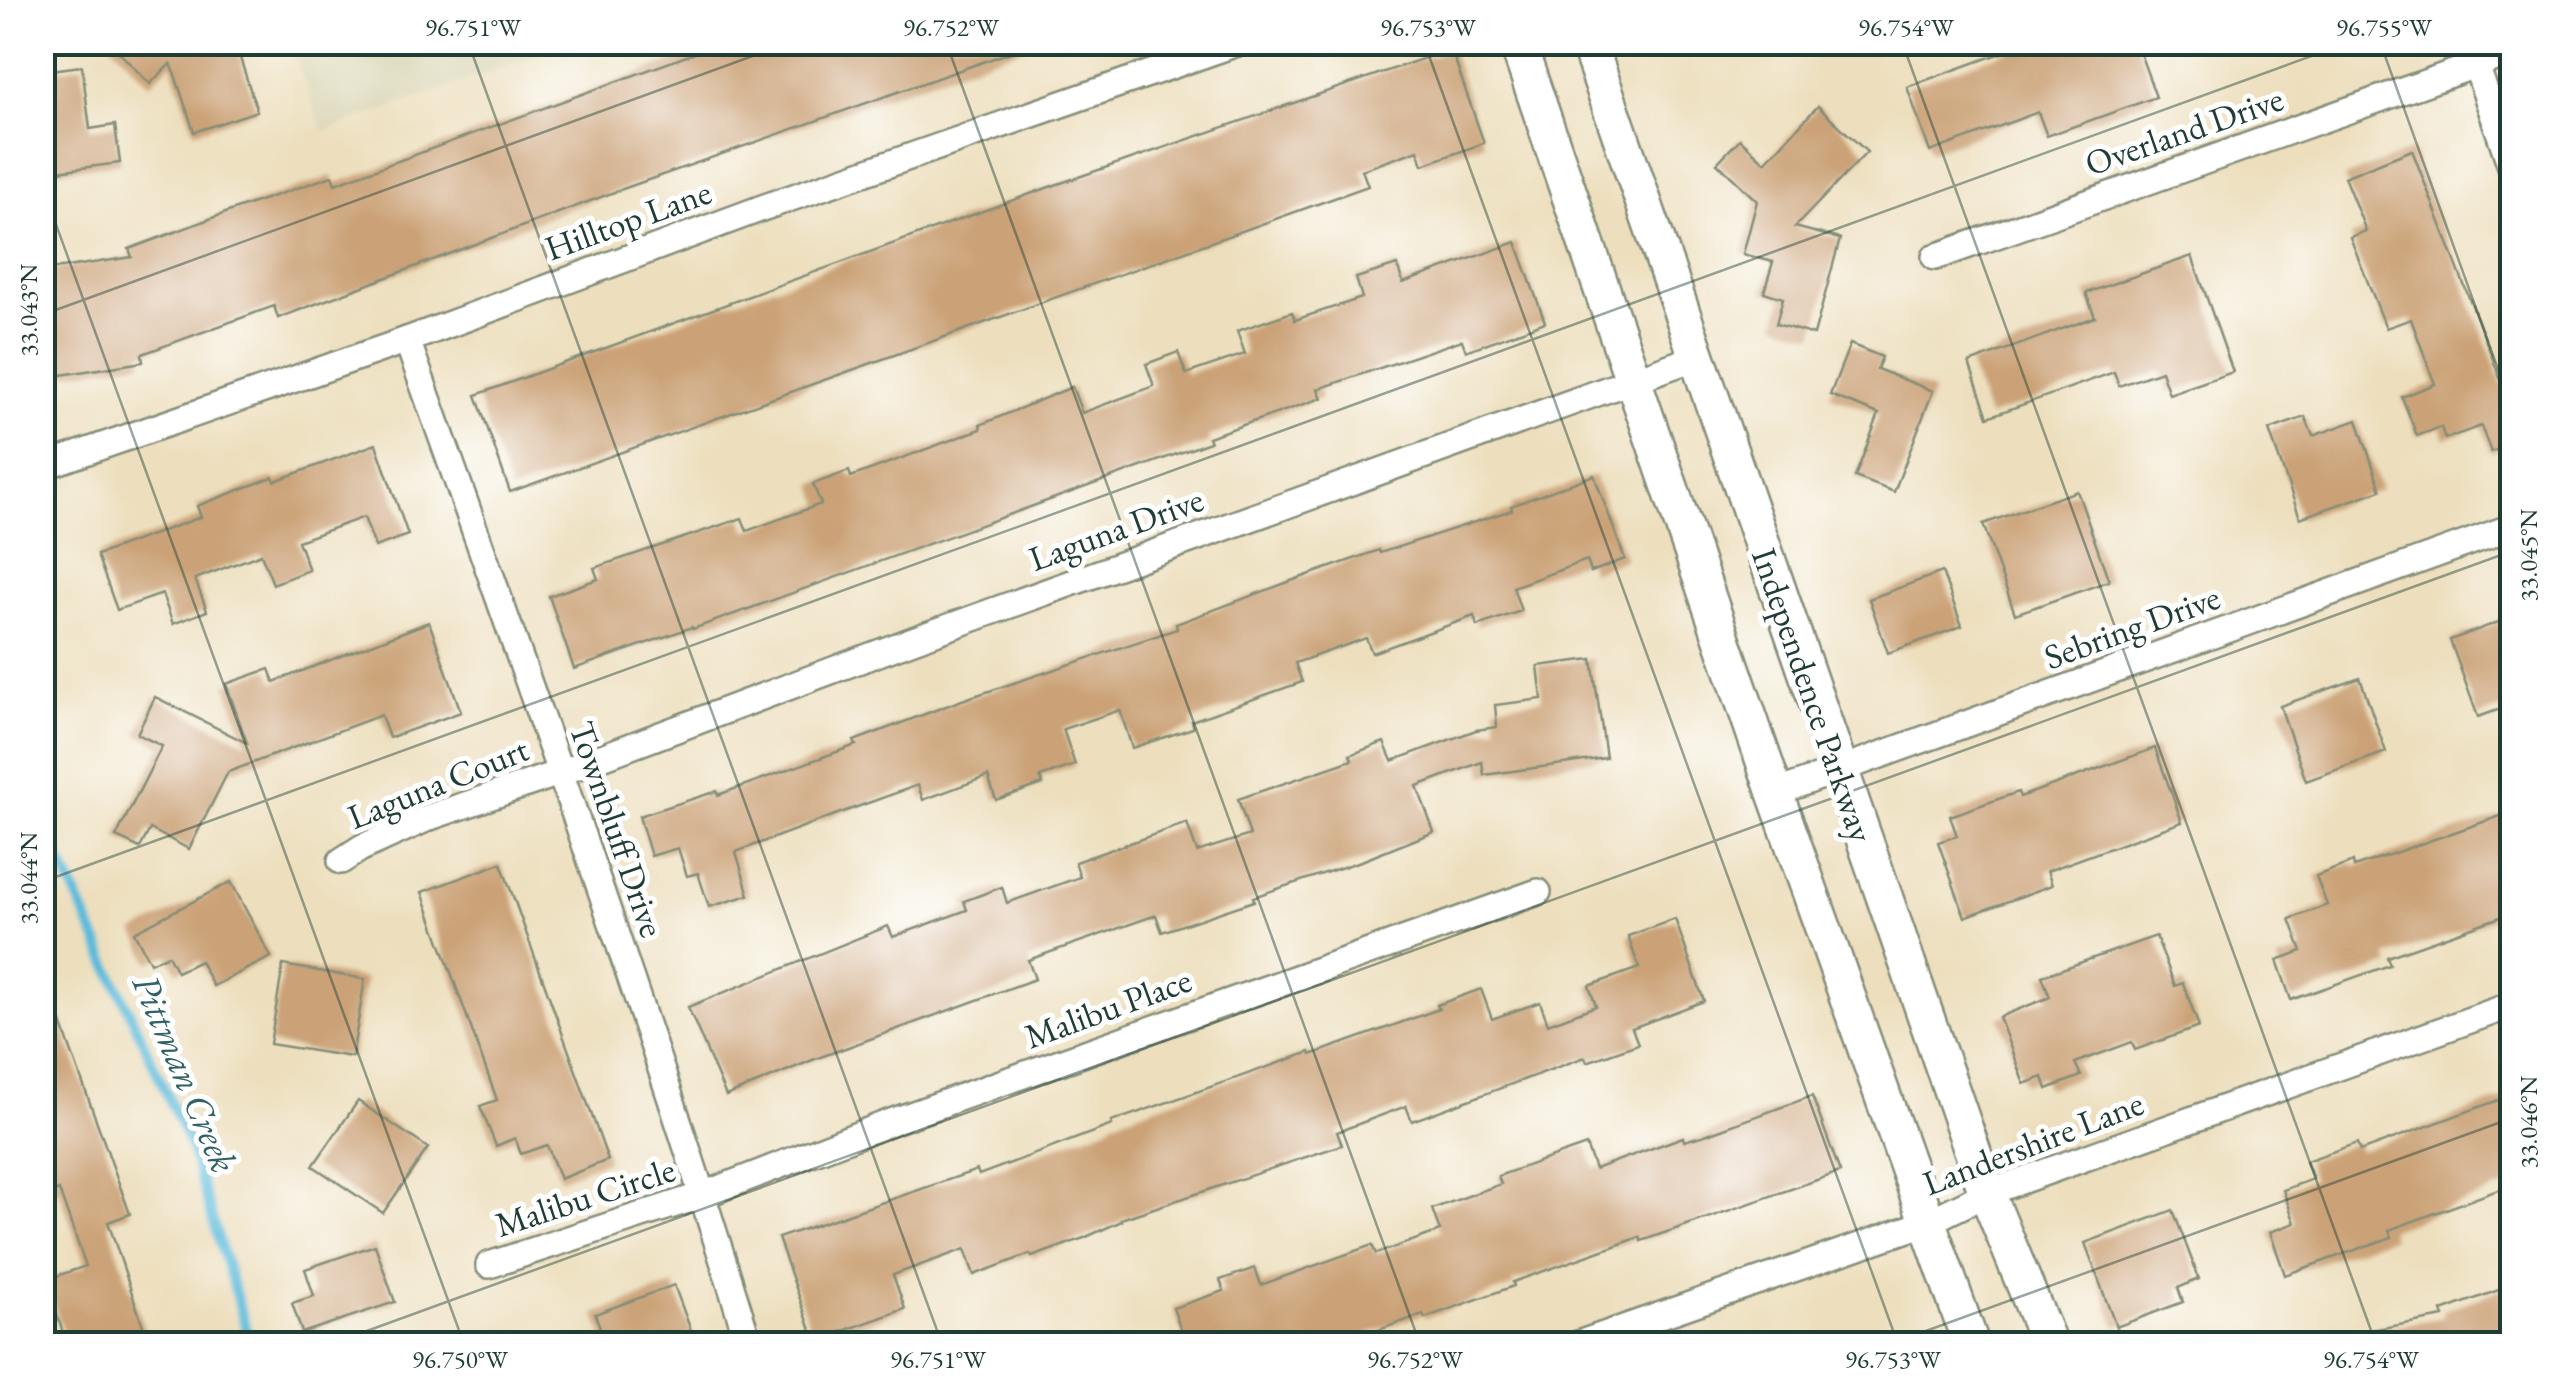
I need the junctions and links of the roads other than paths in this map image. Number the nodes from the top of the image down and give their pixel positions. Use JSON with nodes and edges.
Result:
{"nodes":[{"id":1,"x":1240,"y":42,"type":"edge"},
{"id":2,"x":1517,"y":42,"type":"edge"},
{"id":3,"x":1588,"y":42,"type":"edge"},
{"id":4,"x":2512,"y":52,"type":"edge"},
{"id":5,"x":2476,"y":65,"type":"junction"},
{"id":6,"x":2512,"y":170,"type":"edge"},
{"id":7,"x":1935,"y":256,"type":"dead end"},
{"id":8,"x":407,"y":340,"type":"junction"},
{"id":9,"x":1696,"y":357,"type":"junction"},
{"id":10,"x":1633,"y":380,"type":"junction"},
{"id":11,"x":42,"y":466,"type":"edge"},
{"id":12,"x":2512,"y":527,"type":"edge"},
{"id":13,"x":1839,"y":770,"type":"junction"},
{"id":14,"x":562,"y":772,"type":"junction"},
{"id":15,"x":1775,"y":793,"type":"junction"},
{"id":16,"x":341,"y":861,"type":"dead end"},
{"id":17,"x":1538,"y":892,"type":"dead end"},
{"id":18,"x":2512,"y":1004,"type":"edge"},
{"id":19,"x":1987,"y":1193,"type":"junction"},
{"id":20,"x":703,"y":1195,"type":"junction"},
{"id":21,"x":1928,"y":1222,"type":"junction"},
{"id":22,"x":489,"y":1265,"type":"dead end"},
{"id":23,"x":749,"y":1344,"type":"edge"},
{"id":24,"x":1578,"y":1344,"type":"edge"},
{"id":25,"x":1972,"y":1344,"type":"edge"},
{"id":26,"x":2048,"y":1344,"type":"edge"}],
"edges":[{"from":1,"to":8,"type":"street","name":"Hilltop Lane"},
{"from":2,"to":10,"type":"main road","name":"Independence Parkway"},
{"from":3,"to":9,"type":"main road","name":"Independence Parkway"},
{"from":4,"to":5,"type":"street","name":"Overland Drive"},
{"from":5,"to":6,"type":"street"},
{"from":5,"to":7,"type":"street","name":"Overland Drive"},
{"from":8,"to":11,"type":"street","name":"Hilltop Lane"},
{"from":8,"to":14,"type":"street","name":"Townbluff Drive"},
{"from":9,"to":10,"type":"street","name":"Laguna Drive"},
{"from":9,"to":13,"type":"main road","name":"Independence Parkway"},
{"from":10,"to":14,"type":"street","name":"Laguna Drive"},
{"from":10,"to":15,"type":"main road","name":"Independence Parkway"},
{"from":12,"to":13,"type":"street","name":"Sebring Drive"},
{"from":13,"to":15,"type":"street","name":"Sebring Drive"},
{"from":13,"to":19,"type":"main road","name":"Independence Parkway"},
{"from":14,"to":16,"type":"street","name":"Laguna Court"},
{"from":14,"to":20,"type":"street","name":"Townbluff Drive"},
{"from":15,"to":21,"type":"main road","name":"Independence Parkway"},
{"from":17,"to":20,"type":"street","name":"Malibu Place"},
{"from":18,"to":19,"type":"street","name":"Landershire Lane"},
{"from":19,"to":21,"type":"street","name":"Landershire Lane"},
{"from":19,"to":26,"type":"main road","name":"Independence Parkway"},
{"from":20,"to":22,"type":"street","name":"Malibu Circle"},
{"from":20,"to":23,"type":"street","name":"Townbluff Drive"},
{"from":21,"to":24,"type":"street","name":"Landershire Lane"},
{"from":21,"to":25,"type":"main road","name":"Independence Parkway"}]}
